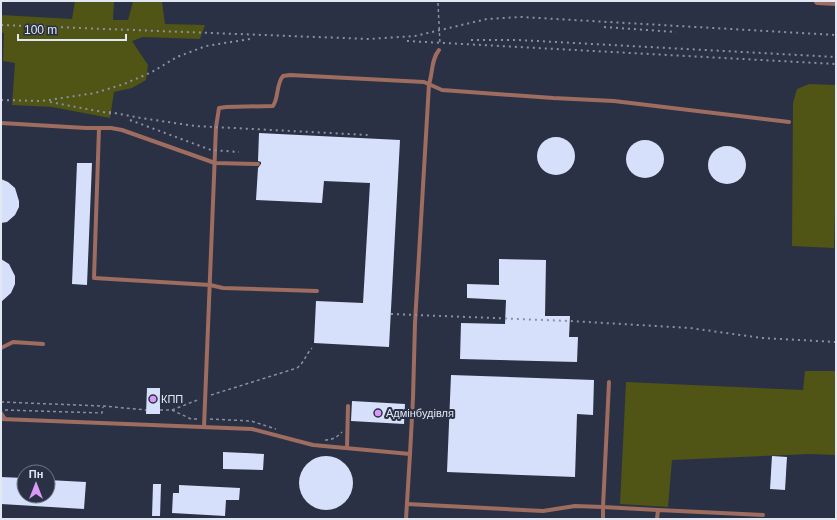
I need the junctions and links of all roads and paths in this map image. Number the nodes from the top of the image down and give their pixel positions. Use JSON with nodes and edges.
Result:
{"nodes":[{"id":1,"x":818,"y":1,"type":"edge"},
{"id":2,"x":836,"y":2,"type":"edge"},
{"id":3,"x":438,"y":3,"type":"dead end"},
{"id":4,"x":439,"y":50,"type":"joint"},
{"id":5,"x":429,"y":84,"type":"junction"},
{"id":6,"x":789,"y":122,"type":"dead end"},
{"id":7,"x":1,"y":123,"type":"edge"},
{"id":8,"x":99,"y":128,"type":"junction"},
{"id":9,"x":215,"y":163,"type":"junction"},
{"id":10,"x":258,"y":164,"type":"dead end"},
{"id":11,"x":210,"y":285,"type":"junction"},
{"id":12,"x":317,"y":291,"type":"dead end"},
{"id":13,"x":43,"y":344,"type":"dead end"},
{"id":14,"x":1,"y":348,"type":"edge"},
{"id":15,"x":312,"y":348,"type":"dead end"},
{"id":16,"x":609,"y":382,"type":"dead end"},
{"id":17,"x":205,"y":396,"type":"junction"},
{"id":18,"x":1,"y":402,"type":"edge"},
{"id":19,"x":103,"y":406,"type":"junction"},
{"id":20,"x":348,"y":406,"type":"dead end"},
{"id":21,"x":1,"y":410,"type":"edge"},
{"id":22,"x":146,"y":410,"type":"dead end"},
{"id":23,"x":172,"y":410,"type":"dead end"},
{"id":24,"x":1,"y":413,"type":"edge"},
{"id":25,"x":3,"y":419,"type":"edge"},
{"id":26,"x":204,"y":427,"type":"junction"},
{"id":27,"x":347,"y":448,"type":"junction"},
{"id":28,"x":410,"y":454,"type":"junction"},
{"id":29,"x":407,"y":504,"type":"junction"},
{"id":30,"x":603,"y":507,"type":"junction"},
{"id":31,"x":658,"y":510,"type":"junction"},
{"id":32,"x":763,"y":515,"type":"dead end"},
{"id":33,"x":406,"y":519,"type":"edge"},
{"id":34,"x":603,"y":519,"type":"edge"},
{"id":35,"x":657,"y":519,"type":"edge"}],
"edges":[{"from":1,"to":2,"type":"street"},
{"from":3,"to":4,"type":"path"},
{"from":4,"to":5,"type":"lane"},
{"from":5,"to":6,"type":"lane"},
{"from":5,"to":9,"type":"lane"},
{"from":5,"to":28,"type":"lane"},
{"from":7,"to":8,"type":"lane"},
{"from":8,"to":9,"type":"lane"},
{"from":8,"to":11,"type":"lane"},
{"from":9,"to":10,"type":"lane"},
{"from":9,"to":11,"type":"lane"},
{"from":11,"to":12,"type":"lane"},
{"from":11,"to":17,"type":"lane"},
{"from":13,"to":14,"type":"lane"},
{"from":15,"to":17,"type":"path"},
{"from":16,"to":30,"type":"lane"},
{"from":17,"to":23,"type":"path"},
{"from":17,"to":26,"type":"lane"},
{"from":18,"to":19,"type":"path"},
{"from":19,"to":21,"type":"path"},
{"from":19,"to":22,"type":"path"},
{"from":20,"to":27,"type":"lane"},
{"from":24,"to":25,"type":"lane"},
{"from":25,"to":26,"type":"lane"},
{"from":26,"to":27,"type":"lane"},
{"from":27,"to":28,"type":"lane"},
{"from":28,"to":29,"type":"lane"},
{"from":29,"to":30,"type":"lane"},
{"from":29,"to":33,"type":"lane"},
{"from":30,"to":31,"type":"lane"},
{"from":30,"to":34,"type":"lane"},
{"from":31,"to":32,"type":"lane"},
{"from":31,"to":35,"type":"lane"}]}
